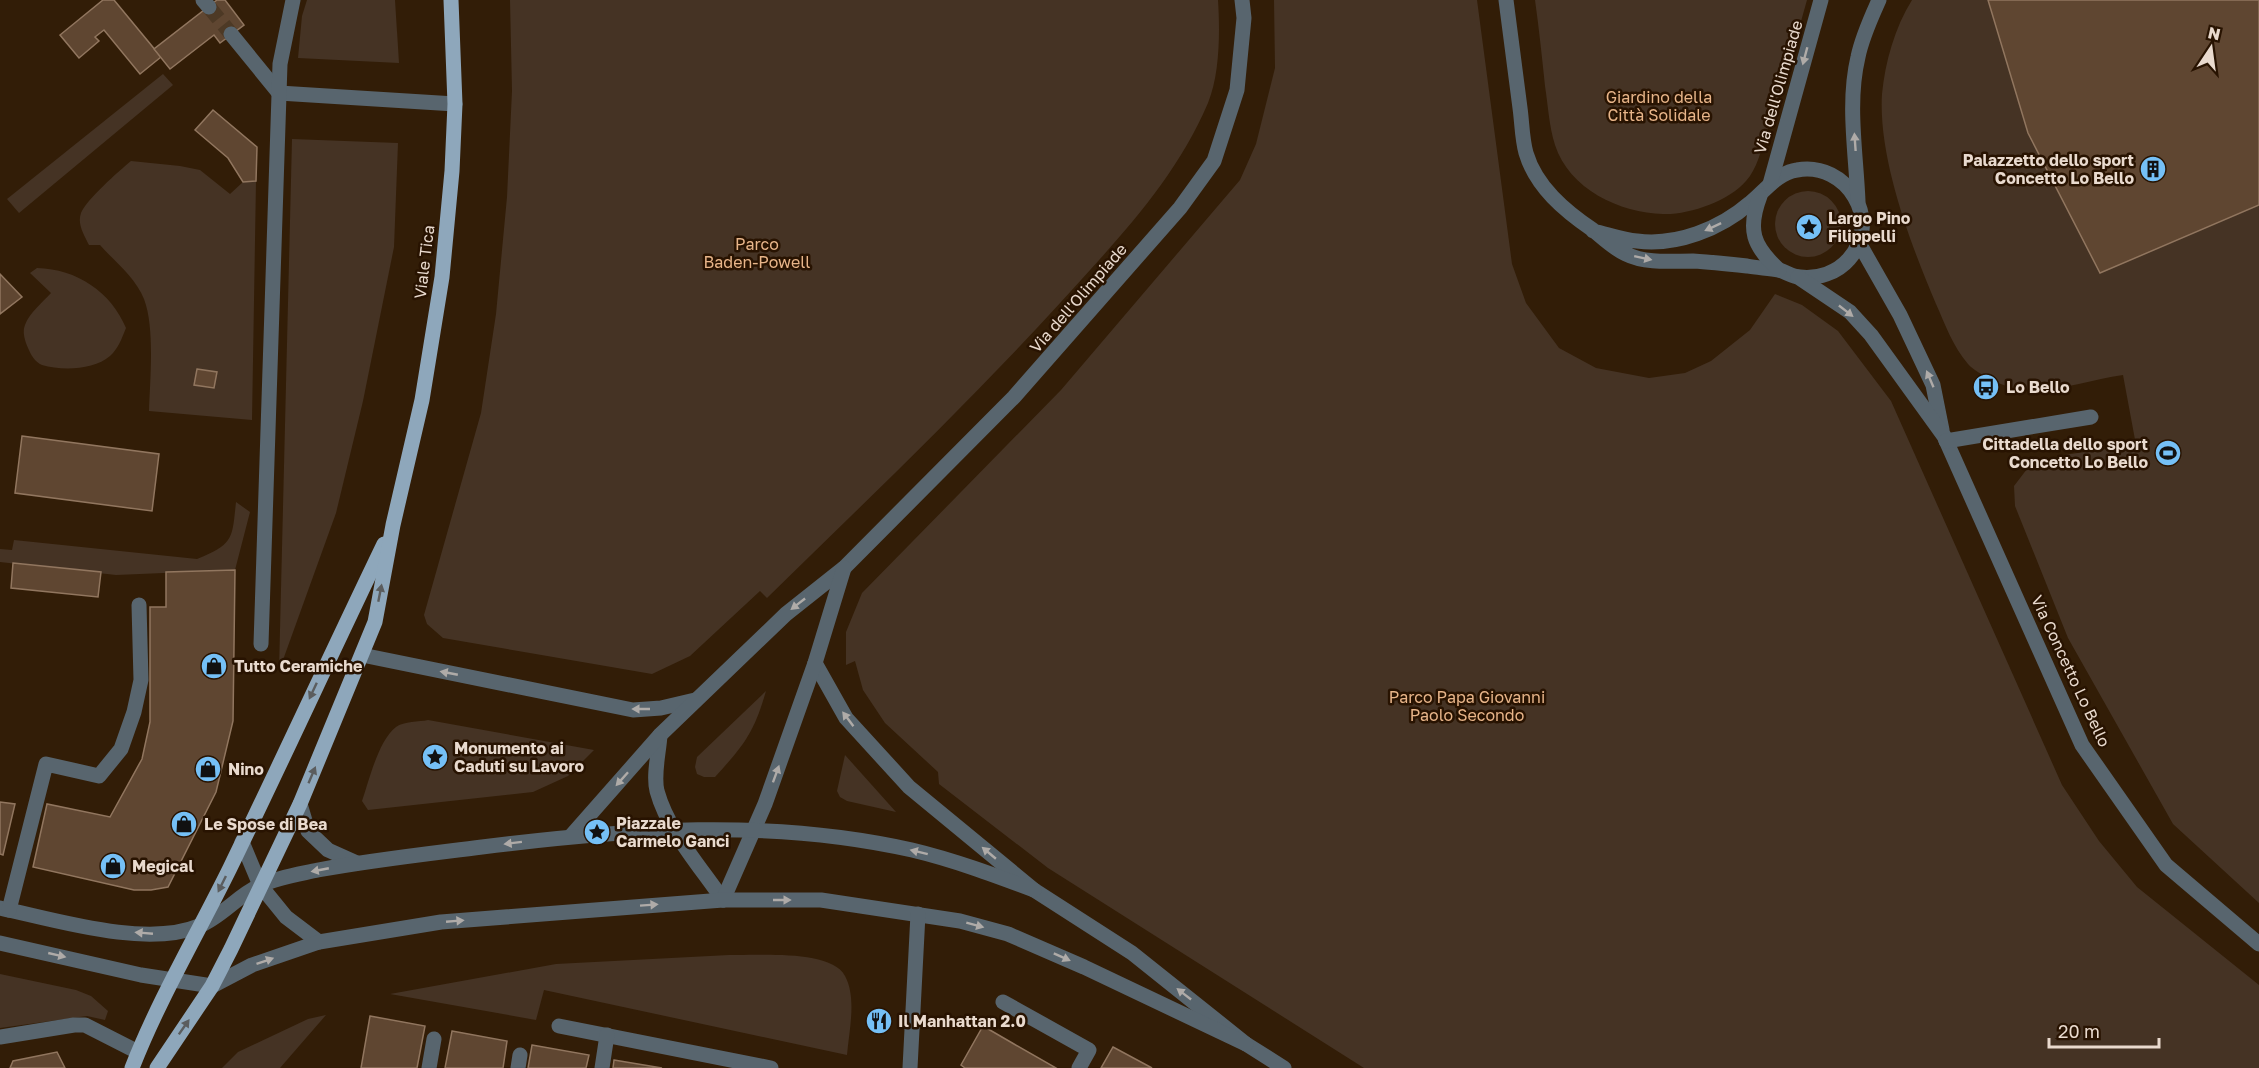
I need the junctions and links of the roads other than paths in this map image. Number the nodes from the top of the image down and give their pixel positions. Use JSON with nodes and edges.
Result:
{"nodes":[{"id":1,"x":293,"y":0,"type":"edge"},
{"id":2,"x":451,"y":0,"type":"edge"},
{"id":3,"x":1242,"y":0,"type":"edge"},
{"id":4,"x":1506,"y":0,"type":"edge"},
{"id":5,"x":1821,"y":0,"type":"edge"},
{"id":6,"x":1880,"y":0,"type":"edge"},
{"id":7,"x":231,"y":34,"type":"tunnel mouth"},
{"id":8,"x":279,"y":93,"type":"junction"},
{"id":9,"x":455,"y":104,"type":"junction"},
{"id":10,"x":1766,"y":189,"type":"junction"},
{"id":11,"x":1858,"y":201,"type":"junction"},
{"id":12,"x":1593,"y":231,"type":"junction"},
{"id":13,"x":1859,"y":243,"type":"junction"},
{"id":14,"x":1779,"y":270,"type":"junction"},
{"id":15,"x":1798,"y":277,"type":"junction"},
{"id":16,"x":2091,"y":417,"type":"dead end"},
{"id":17,"x":1945,"y":438,"type":"junction"},
{"id":18,"x":393,"y":525,"type":"junction"},
{"id":19,"x":844,"y":568,"type":"junction"},
{"id":20,"x":139,"y":605,"type":"dead end"},
{"id":21,"x":261,"y":644,"type":"dead end"},
{"id":22,"x":362,"y":654,"type":"junction"},
{"id":23,"x":816,"y":663,"type":"junction"},
{"id":24,"x":698,"y":699,"type":"junction"},
{"id":25,"x":660,"y":735,"type":"junction"},
{"id":26,"x":300,"y":804,"type":"junction"},
{"id":27,"x":674,"y":829,"type":"junction"},
{"id":28,"x":755,"y":829,"type":"junction"},
{"id":29,"x":571,"y":836,"type":"junction"},
{"id":30,"x":242,"y":842,"type":"junction"},
{"id":31,"x":357,"y":863,"type":"junction"},
{"id":32,"x":260,"y":885,"type":"junction"},
{"id":33,"x":1034,"y":890,"type":"junction"},
{"id":34,"x":723,"y":900,"type":"junction"},
{"id":35,"x":5,"y":909,"type":"edge"},
{"id":36,"x":918,"y":914,"type":"junction"},
{"id":37,"x":202,"y":926,"type":"junction"},
{"id":38,"x":319,"y":942,"type":"junction"},
{"id":39,"x":0,"y":943,"type":"edge"},
{"id":40,"x":2259,"y":944,"type":"edge"},
{"id":41,"x":173,"y":979,"type":"junction"},
{"id":42,"x":212,"y":986,"type":"junction"},
{"id":43,"x":1003,"y":1002,"type":"dead end"},
{"id":44,"x":559,"y":1026,"type":"dead end"},
{"id":45,"x":607,"y":1035,"type":"junction"},
{"id":46,"x":0,"y":1037,"type":"edge"},
{"id":47,"x":434,"y":1039,"type":"dead end"},
{"id":48,"x":1246,"y":1044,"type":"junction"},
{"id":49,"x":138,"y":1052,"type":"junction"},
{"id":50,"x":698,"y":1061,"type":"edge"},
{"id":51,"x":132,"y":1068,"type":"edge"},
{"id":52,"x":156,"y":1068,"type":"edge"},
{"id":53,"x":429,"y":1068,"type":"edge"},
{"id":54,"x":602,"y":1068,"type":"edge"},
{"id":55,"x":771,"y":1068,"type":"edge"},
{"id":56,"x":910,"y":1068,"type":"edge"},
{"id":57,"x":1079,"y":1068,"type":"edge"},
{"id":58,"x":1284,"y":1068,"type":"edge"}],
"edges":[{"from":1,"to":8,"type":"street"},
{"from":2,"to":9,"type":"main road","name":"Viale Tica"},
{"from":3,"to":19,"type":"street","name":"Via dell'Olimpiade"},
{"from":4,"to":12,"type":"street"},
{"from":5,"to":10,"type":"street","name":"Via dell'Olimpiade","one_way":true},
{"from":11,"to":6,"type":"street","one_way":true},
{"from":7,"to":8,"type":"street"},
{"from":8,"to":9,"type":"street"},
{"from":8,"to":21,"type":"street"},
{"from":9,"to":18,"type":"main road","name":"Viale Tica"},
{"from":10,"to":11,"type":"street"},
{"from":10,"to":12,"type":"street","one_way":true},
{"from":10,"to":14,"type":"street"},
{"from":11,"to":13,"type":"street"},
{"from":12,"to":14,"type":"street","one_way":true},
{"from":13,"to":15,"type":"street"},
{"from":17,"to":13,"type":"street","one_way":true},
{"from":14,"to":15,"type":"street"},
{"from":15,"to":17,"type":"street","one_way":true},
{"from":16,"to":17,"type":"street"},
{"from":17,"to":40,"type":"street","name":"Via Concetto Lo Bello"},
{"from":22,"to":18,"type":"main road","one_way":true},
{"from":18,"to":30,"type":"main road","one_way":true},
{"from":19,"to":23,"type":"street"},
{"from":19,"to":24,"type":"street","name":"Via dell'Olimpiade","one_way":true},
{"from":20,"to":35,"type":"street"},
{"from":24,"to":22,"type":"street","one_way":true},
{"from":26,"to":22,"type":"main road","one_way":true},
{"from":28,"to":23,"type":"street","one_way":true},
{"from":33,"to":23,"type":"street","one_way":true},
{"from":24,"to":25,"type":"street","name":"Via dell'Olimpiade"},
{"from":25,"to":27,"type":"street"},
{"from":25,"to":29,"type":"street","name":"Via dell'Olimpiade","one_way":true},
{"from":26,"to":31,"type":"street"},
{"from":26,"to":32,"type":"main road"},
{"from":27,"to":28,"type":"street"},
{"from":27,"to":29,"type":"street"},
{"from":27,"to":34,"type":"street"},
{"from":33,"to":28,"type":"street","one_way":true},
{"from":28,"to":34,"type":"street"},
{"from":29,"to":31,"type":"street","one_way":true},
{"from":30,"to":32,"type":"street"},
{"from":30,"to":37,"type":"main road","one_way":true},
{"from":31,"to":32,"type":"street","one_way":true},
{"from":32,"to":37,"type":"street"},
{"from":32,"to":38,"type":"street"},
{"from":32,"to":42,"type":"main road"},
{"from":48,"to":33,"type":"street","one_way":true},
{"from":34,"to":36,"type":"street","one_way":true},
{"from":38,"to":34,"type":"street","one_way":true},
{"from":37,"to":35,"type":"street","one_way":true},
{"from":36,"to":48,"type":"street","one_way":true},
{"from":36,"to":56,"type":"street"},
{"from":37,"to":41,"type":"main road"},
{"from":42,"to":38,"type":"street","one_way":true},
{"from":39,"to":41,"type":"street","one_way":true},
{"from":41,"to":42,"type":"street"},
{"from":41,"to":49,"type":"main road"},
{"from":52,"to":42,"type":"main road","one_way":true},
{"from":43,"to":57,"type":"street"},
{"from":44,"to":45,"type":"street"},
{"from":45,"to":50,"type":"street"},
{"from":45,"to":54,"type":"street"},
{"from":46,"to":49,"type":"street"},
{"from":47,"to":53,"type":"street"},
{"from":48,"to":58,"type":"street"},
{"from":49,"to":51,"type":"main road"},
{"from":50,"to":55,"type":"street"}]}
